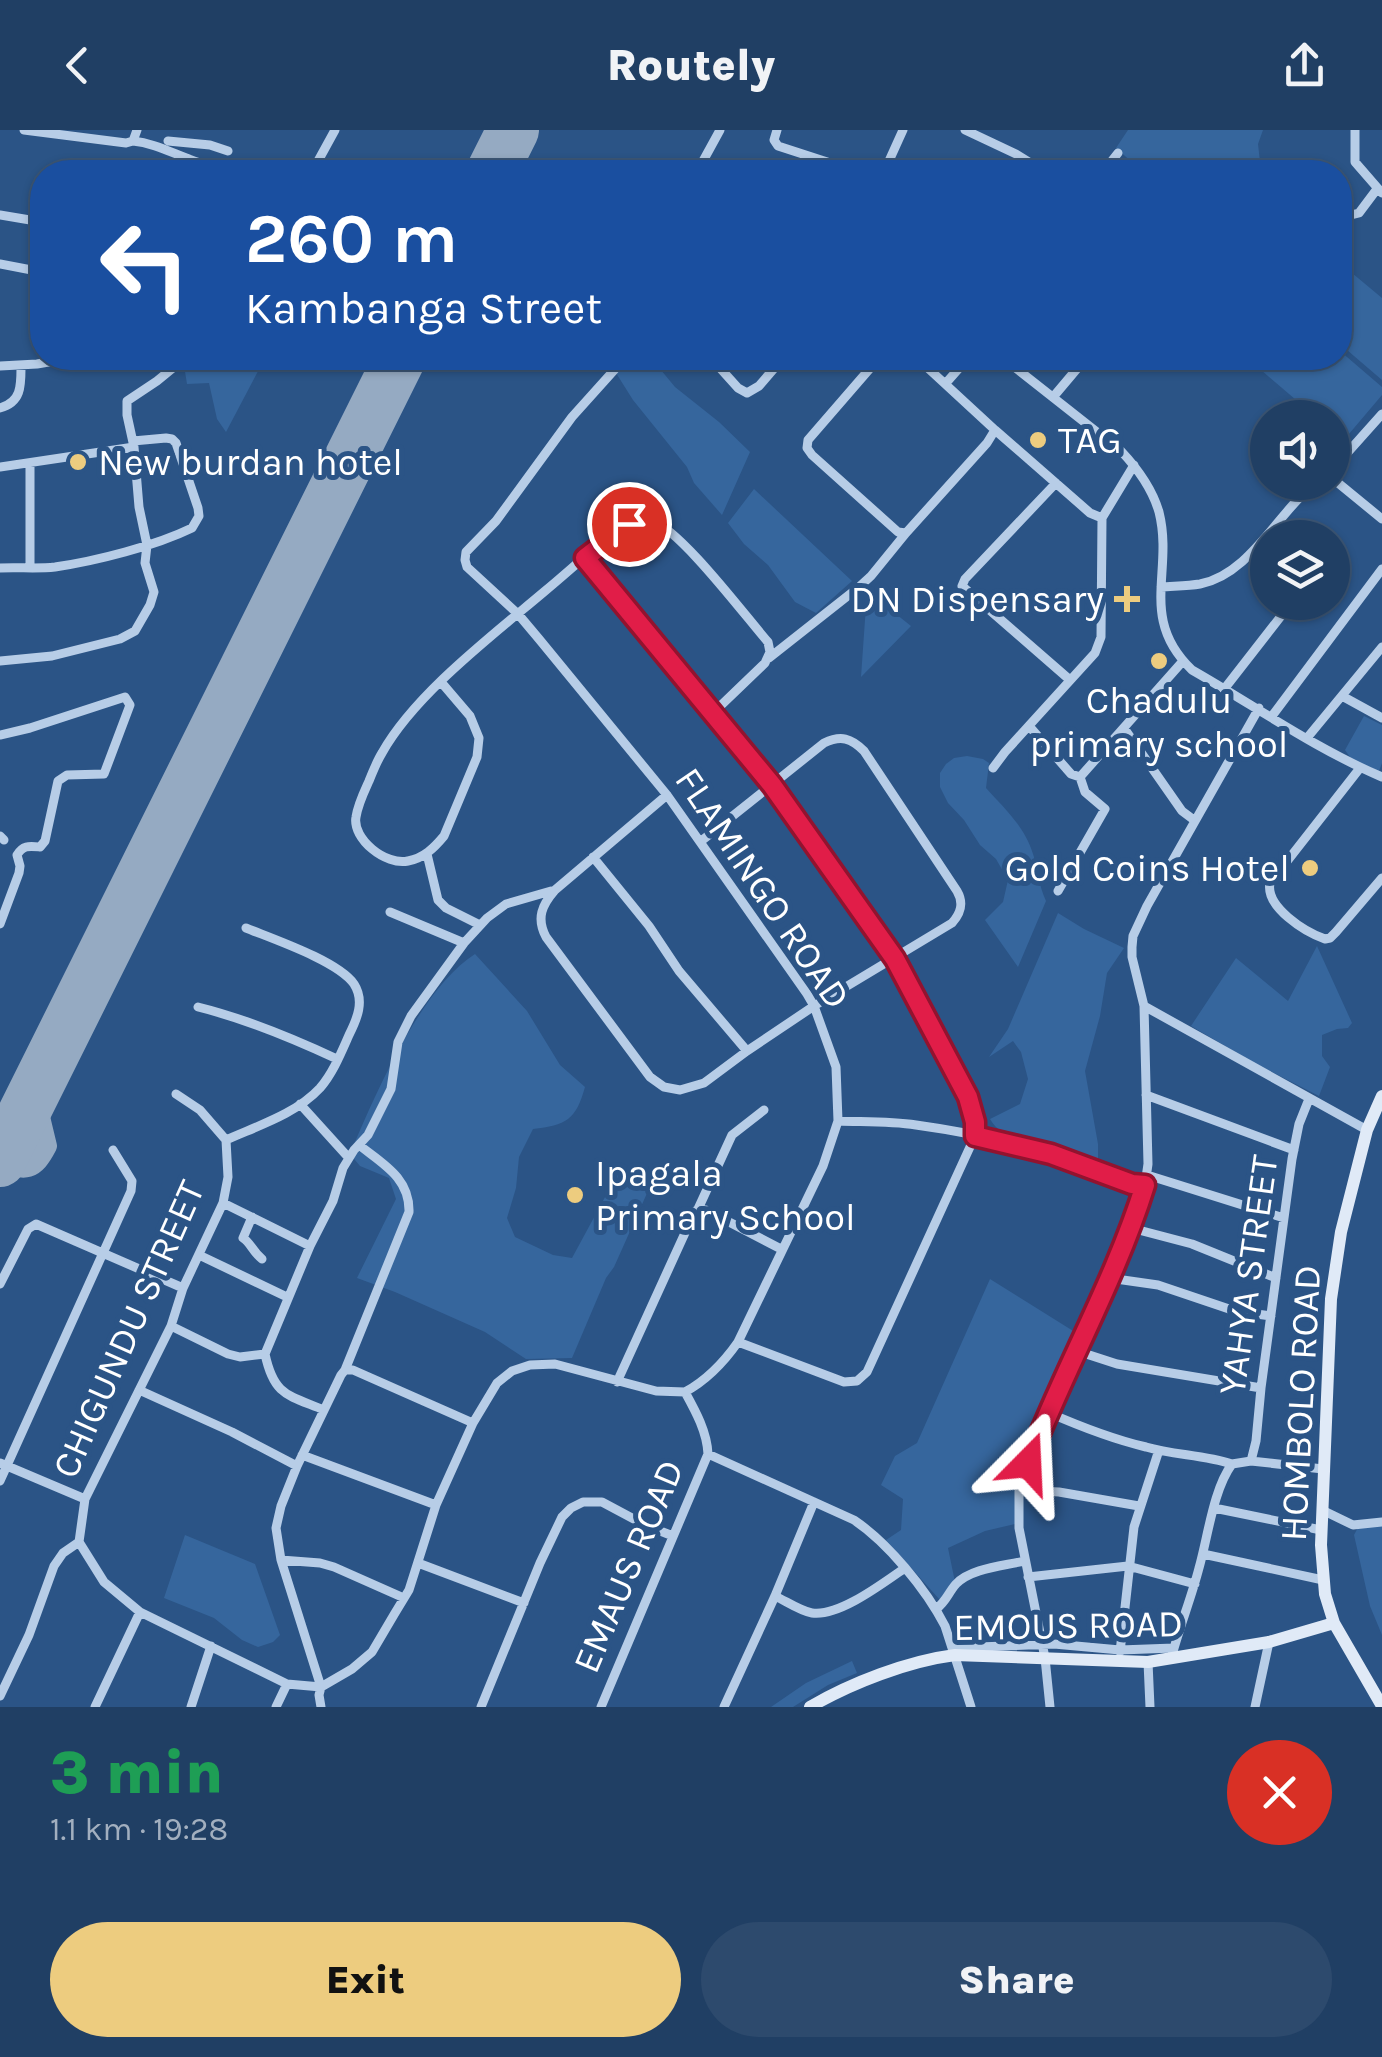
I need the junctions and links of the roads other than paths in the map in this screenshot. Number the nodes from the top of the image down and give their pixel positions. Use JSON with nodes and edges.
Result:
{"nodes":[{"id":1,"x":24,"y":130,"type":"edge"},
{"id":2,"x":335,"y":130,"type":"edge"},
{"id":3,"x":720,"y":130,"type":"edge"},
{"id":4,"x":777,"y":130,"type":"edge"},
{"id":5,"x":903,"y":130,"type":"edge"},
{"id":6,"x":965,"y":130,"type":"edge"},
{"id":7,"x":1354,"y":130,"type":"edge"},
{"id":8,"x":58,"y":132,"type":"edge"},
{"id":9,"x":135,"y":135,"type":"edge"},
{"id":10,"x":167,"y":140,"type":"edge"},
{"id":11,"x":228,"y":151,"type":"dead end"},
{"id":12,"x":1118,"y":152,"type":"dead end"},
{"id":13,"x":807,"y":156,"type":"junction"},
{"id":14,"x":190,"y":160,"type":"edge"},
{"id":15,"x":319,"y":160,"type":"edge"},
{"id":16,"x":703,"y":160,"type":"edge"},
{"id":17,"x":805,"y":160,"type":"edge"},
{"id":18,"x":820,"y":160,"type":"edge"},
{"id":19,"x":889,"y":160,"type":"edge"},
{"id":20,"x":1024,"y":160,"type":"edge"},
{"id":21,"x":1112,"y":160,"type":"edge"},
{"id":22,"x":1380,"y":191,"type":"edge"},
{"id":23,"x":0,"y":215,"type":"edge"},
{"id":24,"x":1352,"y":215,"type":"edge"},
{"id":25,"x":30,"y":220,"type":"edge"},
{"id":26,"x":0,"y":264,"type":"edge"},
{"id":27,"x":30,"y":270,"type":"edge"},
{"id":28,"x":30,"y":364,"type":"edge"},
{"id":29,"x":21,"y":365,"type":"junction"},
{"id":30,"x":0,"y":366,"type":"edge"},
{"id":31,"x":171,"y":370,"type":"edge"},
{"id":32,"x":613,"y":370,"type":"edge"},
{"id":33,"x":722,"y":370,"type":"edge"},
{"id":34,"x":773,"y":370,"type":"edge"},
{"id":35,"x":869,"y":370,"type":"edge"},
{"id":36,"x":931,"y":370,"type":"edge"},
{"id":37,"x":957,"y":370,"type":"edge"},
{"id":38,"x":1019,"y":370,"type":"edge"},
{"id":39,"x":1076,"y":370,"type":"edge"},
{"id":40,"x":946,"y":383,"type":"junction"},
{"id":41,"x":1054,"y":396,"type":"junction"},
{"id":42,"x":0,"y":408,"type":"edge"},
{"id":43,"x":1382,"y":414,"type":"edge"},
{"id":44,"x":995,"y":430,"type":"junction"},
{"id":45,"x":134,"y":444,"type":"junction"},
{"id":46,"x":1350,"y":450,"type":"edge"},
{"id":47,"x":30,"y":464,"type":"junction"},
{"id":48,"x":1134,"y":466,"type":"junction"},
{"id":49,"x":0,"y":468,"type":"edge"},
{"id":50,"x":1056,"y":483,"type":"junction"},
{"id":51,"x":1350,"y":493,"type":"edge"},
{"id":52,"x":1296,"y":500,"type":"edge"},
{"id":53,"x":1102,"y":518,"type":"junction"},
{"id":54,"x":1382,"y":519,"type":"edge"},
{"id":55,"x":1280,"y":520,"type":"edge"},
{"id":56,"x":906,"y":533,"type":"junction"},
{"id":57,"x":146,"y":545,"type":"junction"},
{"id":58,"x":1250,"y":555,"type":"edge"},
{"id":59,"x":585,"y":558,"type":"junction"},
{"id":60,"x":30,"y":567,"type":"junction"},
{"id":61,"x":0,"y":568,"type":"edge"},
{"id":62,"x":1382,"y":569,"type":"edge"},
{"id":63,"x":1161,"y":587,"type":"junction"},
{"id":64,"x":518,"y":614,"type":"junction"},
{"id":65,"x":1278,"y":620,"type":"edge"},
{"id":66,"x":1382,"y":647,"type":"edge"},
{"id":67,"x":769,"y":658,"type":"junction"},
{"id":68,"x":0,"y":661,"type":"edge"},
{"id":69,"x":1183,"y":661,"type":"junction"},
{"id":70,"x":1070,"y":680,"type":"junction"},
{"id":71,"x":441,"y":682,"type":"junction"},
{"id":72,"x":1225,"y":688,"type":"junction"},
{"id":73,"x":1342,"y":696,"type":"junction"},
{"id":74,"x":1259,"y":708,"type":"junction"},
{"id":75,"x":713,"y":713,"type":"junction"},
{"id":76,"x":1272,"y":716,"type":"junction"},
{"id":77,"x":1382,"y":718,"type":"edge"},
{"id":78,"x":1028,"y":726,"type":"junction"},
{"id":79,"x":1124,"y":728,"type":"junction"},
{"id":80,"x":0,"y":735,"type":"edge"},
{"id":81,"x":1308,"y":738,"type":"junction"},
{"id":82,"x":993,"y":768,"type":"dead end"},
{"id":83,"x":1360,"y":768,"type":"junction"},
{"id":84,"x":1382,"y":776,"type":"edge"},
{"id":85,"x":1080,"y":777,"type":"junction"},
{"id":86,"x":772,"y":785,"type":"junction"},
{"id":87,"x":668,"y":795,"type":"junction"},
{"id":88,"x":1194,"y":820,"type":"junction"},
{"id":89,"x":700,"y":842,"type":"junction"},
{"id":90,"x":427,"y":854,"type":"junction"},
{"id":91,"x":593,"y":857,"type":"junction"},
{"id":92,"x":1382,"y":878,"type":"edge"},
{"id":93,"x":554,"y":890,"type":"junction"},
{"id":94,"x":1058,"y":891,"type":"dead end"},
{"id":95,"x":390,"y":912,"type":"dead end"},
{"id":96,"x":0,"y":924,"type":"edge"},
{"id":97,"x":480,"y":925,"type":"junction"},
{"id":98,"x":246,"y":928,"type":"dead end"},
{"id":99,"x":464,"y":944,"type":"junction"},
{"id":100,"x":895,"y":959,"type":"junction"},
{"id":101,"x":814,"y":1006,"type":"junction"},
{"id":102,"x":1144,"y":1006,"type":"junction"},
{"id":103,"x":198,"y":1007,"type":"dead end"},
{"id":104,"x":747,"y":1051,"type":"junction"},
{"id":105,"x":338,"y":1060,"type":"junction"},
{"id":106,"x":176,"y":1094,"type":"dead end"},
{"id":107,"x":1146,"y":1095,"type":"junction"},
{"id":108,"x":1382,"y":1096,"type":"edge"},
{"id":109,"x":1309,"y":1099,"type":"junction"},
{"id":110,"x":300,"y":1104,"type":"junction"},
{"id":111,"x":764,"y":1110,"type":"dead end"},
{"id":112,"x":838,"y":1121,"type":"junction"},
{"id":113,"x":1367,"y":1130,"type":"junction"},
{"id":114,"x":975,"y":1136,"type":"junction"},
{"id":115,"x":226,"y":1140,"type":"junction"},
{"id":116,"x":358,"y":1146,"type":"junction"},
{"id":117,"x":113,"y":1150,"type":"dead end"},
{"id":118,"x":1294,"y":1150,"type":"junction"},
{"id":119,"x":348,"y":1157,"type":"junction"},
{"id":120,"x":1146,"y":1180,"type":"junction"},
{"id":121,"x":223,"y":1203,"type":"junction"},
{"id":122,"x":698,"y":1209,"type":"junction"},
{"id":123,"x":252,"y":1217,"type":"junction"},
{"id":124,"x":1284,"y":1218,"type":"junction"},
{"id":125,"x":1132,"y":1228,"type":"junction"},
{"id":126,"x":310,"y":1246,"type":"junction"},
{"id":127,"x":781,"y":1249,"type":"junction"},
{"id":128,"x":103,"y":1253,"type":"junction"},
{"id":129,"x":199,"y":1255,"type":"junction"},
{"id":130,"x":262,"y":1259,"type":"dead end"},
{"id":131,"x":1109,"y":1278,"type":"junction"},
{"id":132,"x":1276,"y":1278,"type":"junction"},
{"id":133,"x":0,"y":1284,"type":"edge"},
{"id":134,"x":183,"y":1288,"type":"junction"},
{"id":135,"x":287,"y":1298,"type":"junction"},
{"id":136,"x":1271,"y":1316,"type":"junction"},
{"id":137,"x":171,"y":1326,"type":"junction"},
{"id":138,"x":738,"y":1342,"type":"junction"},
{"id":139,"x":1077,"y":1351,"type":"junction"},
{"id":140,"x":265,"y":1354,"type":"junction"},
{"id":141,"x":345,"y":1370,"type":"junction"},
{"id":142,"x":617,"y":1382,"type":"junction"},
{"id":143,"x":1261,"y":1388,"type":"junction"},
{"id":144,"x":140,"y":1390,"type":"junction"},
{"id":145,"x":686,"y":1392,"type":"junction"},
{"id":146,"x":324,"y":1410,"type":"junction"},
{"id":147,"x":1047,"y":1412,"type":"junction"},
{"id":148,"x":473,"y":1423,"type":"junction"},
{"id":149,"x":1159,"y":1450,"type":"junction"},
{"id":150,"x":708,"y":1454,"type":"junction"},
{"id":151,"x":302,"y":1455,"type":"junction"},
{"id":152,"x":1251,"y":1461,"type":"junction"},
{"id":153,"x":3,"y":1464,"type":"edge"},
{"id":154,"x":1232,"y":1464,"type":"junction"},
{"id":155,"x":296,"y":1466,"type":"junction"},
{"id":156,"x":1323,"y":1469,"type":"junction"},
{"id":157,"x":0,"y":1481,"type":"edge"},
{"id":158,"x":1020,"y":1490,"type":"junction"},
{"id":159,"x":85,"y":1499,"type":"junction"},
{"id":160,"x":814,"y":1502,"type":"junction"},
{"id":161,"x":436,"y":1505,"type":"junction"},
{"id":162,"x":1139,"y":1506,"type":"junction"},
{"id":163,"x":1214,"y":1508,"type":"junction"},
{"id":164,"x":1322,"y":1510,"type":"junction"},
{"id":165,"x":1382,"y":1522,"type":"edge"},
{"id":166,"x":1322,"y":1530,"type":"junction"},
{"id":167,"x":673,"y":1536,"type":"junction"},
{"id":168,"x":79,"y":1542,"type":"junction"},
{"id":169,"x":1203,"y":1554,"type":"junction"},
{"id":170,"x":281,"y":1560,"type":"junction"},
{"id":171,"x":1024,"y":1561,"type":"junction"},
{"id":172,"x":418,"y":1563,"type":"junction"},
{"id":173,"x":1128,"y":1566,"type":"junction"},
{"id":174,"x":905,"y":1568,"type":"junction"},
{"id":175,"x":1028,"y":1577,"type":"junction"},
{"id":176,"x":1323,"y":1580,"type":"junction"},
{"id":177,"x":1195,"y":1584,"type":"junction"},
{"id":178,"x":775,"y":1596,"type":"junction"},
{"id":179,"x":404,"y":1598,"type":"junction"},
{"id":180,"x":524,"y":1603,"type":"junction"},
{"id":181,"x":936,"y":1609,"type":"junction"},
{"id":182,"x":140,"y":1612,"type":"junction"},
{"id":183,"x":1334,"y":1623,"type":"junction"},
{"id":184,"x":1269,"y":1642,"type":"junction"},
{"id":185,"x":211,"y":1646,"type":"junction"},
{"id":186,"x":1044,"y":1651,"type":"junction"},
{"id":187,"x":954,"y":1652,"type":"junction"},
{"id":188,"x":1173,"y":1653,"type":"junction"},
{"id":189,"x":1120,"y":1655,"type":"junction"},
{"id":190,"x":1148,"y":1662,"type":"junction"},
{"id":191,"x":288,"y":1684,"type":"junction"},
{"id":192,"x":321,"y":1688,"type":"junction"},
{"id":193,"x":0,"y":1696,"type":"edge"},
{"id":194,"x":1382,"y":1706,"type":"edge"},
{"id":195,"x":95,"y":1707,"type":"edge"},
{"id":196,"x":190,"y":1707,"type":"edge"},
{"id":197,"x":276,"y":1707,"type":"edge"},
{"id":198,"x":321,"y":1707,"type":"edge"},
{"id":199,"x":481,"y":1707,"type":"edge"},
{"id":200,"x":602,"y":1707,"type":"edge"},
{"id":201,"x":724,"y":1707,"type":"edge"},
{"id":202,"x":810,"y":1707,"type":"edge"},
{"id":203,"x":971,"y":1707,"type":"edge"},
{"id":204,"x":1050,"y":1707,"type":"edge"},
{"id":205,"x":1150,"y":1707,"type":"edge"},
{"id":206,"x":1255,"y":1707,"type":"edge"}],
"edges":[{"from":1,"to":8,"type":"street"},
{"from":2,"to":15,"type":"street"},
{"from":3,"to":16,"type":"street"},
{"from":4,"to":13,"type":"street"},
{"from":5,"to":19,"type":"street"},
{"from":6,"to":20,"type":"street"},
{"from":7,"to":22,"type":"street"},
{"from":8,"to":9,"type":"street"},
{"from":9,"to":10,"type":"street"},
{"from":10,"to":11,"type":"street"},
{"from":10,"to":14,"type":"street"},
{"from":12,"to":21,"type":"street"},
{"from":13,"to":17,"type":"street"},
{"from":13,"to":18,"type":"street"},
{"from":22,"to":24,"type":"street"},
{"from":23,"to":25,"type":"street"},
{"from":26,"to":27,"type":"street"},
{"from":28,"to":29,"type":"street"},
{"from":29,"to":30,"type":"street"},
{"from":29,"to":42,"type":"street"},
{"from":31,"to":45,"type":"street"},
{"from":32,"to":64,"type":"street","name":"FLAMINGO ROAD"},
{"from":33,"to":34,"type":"street"},
{"from":35,"to":56,"type":"street"},
{"from":36,"to":40,"type":"street"},
{"from":37,"to":40,"type":"street"},
{"from":38,"to":41,"type":"street"},
{"from":39,"to":41,"type":"street"},
{"from":40,"to":44,"type":"street"},
{"from":41,"to":48,"type":"street"},
{"from":43,"to":46,"type":"street"},
{"from":44,"to":50,"type":"street"},
{"from":44,"to":56,"type":"street"},
{"from":45,"to":47,"type":"street"},
{"from":45,"to":57,"type":"street"},
{"from":45,"to":57,"type":"street"},
{"from":47,"to":49,"type":"street"},
{"from":47,"to":60,"type":"street"},
{"from":48,"to":53,"type":"street"},
{"from":48,"to":63,"type":"street"},
{"from":50,"to":53,"type":"street"},
{"from":50,"to":70,"type":"street"},
{"from":51,"to":54,"type":"street"},
{"from":52,"to":55,"type":"street"},
{"from":53,"to":70,"type":"street"},
{"from":56,"to":67,"type":"street"},
{"from":57,"to":60,"type":"street"},
{"from":57,"to":68,"type":"street"},
{"from":58,"to":63,"type":"street"},
{"from":59,"to":64,"type":"street"},
{"from":59,"to":67,"type":"street"},
{"from":59,"to":75,"type":"street"},
{"from":60,"to":61,"type":"street"},
{"from":62,"to":76,"type":"street"},
{"from":63,"to":69,"type":"street"},
{"from":64,"to":71,"type":"street"},
{"from":64,"to":87,"type":"street","name":"FLAMINGO ROAD"},
{"from":65,"to":72,"type":"street"},
{"from":66,"to":73,"type":"street"},
{"from":67,"to":75,"type":"street"},
{"from":69,"to":72,"type":"street"},
{"from":69,"to":79,"type":"street"},
{"from":70,"to":78,"type":"street"},
{"from":71,"to":90,"type":"street"},
{"from":71,"to":90,"type":"street"},
{"from":72,"to":74,"type":"street"},
{"from":73,"to":77,"type":"street"},
{"from":73,"to":81,"type":"street"},
{"from":74,"to":76,"type":"street"},
{"from":74,"to":88,"type":"street"},
{"from":75,"to":86,"type":"street"},
{"from":76,"to":81,"type":"street"},
{"from":78,"to":82,"type":"street"},
{"from":78,"to":85,"type":"street"},
{"from":79,"to":85,"type":"street"},
{"from":79,"to":88,"type":"street"},
{"from":80,"to":96,"type":"street"},
{"from":81,"to":83,"type":"street"},
{"from":83,"to":84,"type":"street"},
{"from":83,"to":92,"type":"street"},
{"from":85,"to":94,"type":"street"},
{"from":86,"to":89,"type":"street"},
{"from":86,"to":100,"type":"street"},
{"from":86,"to":100,"type":"street"},
{"from":87,"to":89,"type":"street","name":"FLAMINGO ROAD"},
{"from":87,"to":91,"type":"street"},
{"from":88,"to":102,"type":"street"},
{"from":89,"to":101,"type":"street","name":"FLAMINGO ROAD"},
{"from":90,"to":97,"type":"street"},
{"from":91,"to":93,"type":"street"},
{"from":91,"to":104,"type":"street"},
{"from":93,"to":97,"type":"street"},
{"from":93,"to":104,"type":"street"},
{"from":95,"to":99,"type":"street"},
{"from":97,"to":99,"type":"street"},
{"from":98,"to":105,"type":"street","name":"CHIGUNDU STREET"},
{"from":99,"to":116,"type":"street"},
{"from":100,"to":101,"type":"street"},
{"from":100,"to":114,"type":"street"},
{"from":101,"to":104,"type":"street"},
{"from":101,"to":112,"type":"street","name":"FLAMINGO ROAD"},
{"from":102,"to":107,"type":"street"},
{"from":102,"to":109,"type":"street"},
{"from":103,"to":105,"type":"street"},
{"from":105,"to":110,"type":"street","name":"CHIGUNDU STREET"},
{"from":106,"to":115,"type":"street","name":"CHIGUNDU STREET"},
{"from":107,"to":118,"type":"street"},
{"from":107,"to":120,"type":"street"},
{"from":108,"to":113,"type":"street","name":"HOMBOLO ROAD"},
{"from":109,"to":113,"type":"street"},
{"from":109,"to":118,"type":"street","name":"YAHYA STREET"},
{"from":110,"to":115,"type":"street","name":"CHIGUNDU STREET"},
{"from":110,"to":119,"type":"street"},
{"from":111,"to":122,"type":"street"},
{"from":112,"to":114,"type":"street"},
{"from":112,"to":127,"type":"street","name":"FLAMINGO ROAD"},
{"from":113,"to":156,"type":"street","name":"HOMBOLO ROAD"},
{"from":114,"to":120,"type":"street"},
{"from":114,"to":138,"type":"street"},
{"from":115,"to":121,"type":"street","name":"CHIGUNDU STREET"},
{"from":116,"to":119,"type":"street"},
{"from":116,"to":141,"type":"street"},
{"from":117,"to":128,"type":"street"},
{"from":118,"to":124,"type":"street","name":"YAHYA STREET"},
{"from":119,"to":126,"type":"street"},
{"from":120,"to":124,"type":"street"},
{"from":120,"to":125,"type":"street"},
{"from":121,"to":123,"type":"street"},
{"from":121,"to":129,"type":"street","name":"CHIGUNDU STREET"},
{"from":122,"to":127,"type":"street"},
{"from":122,"to":142,"type":"street"},
{"from":123,"to":126,"type":"street"},
{"from":123,"to":130,"type":"street"},
{"from":124,"to":132,"type":"street","name":"YAHYA STREET"},
{"from":125,"to":131,"type":"street"},
{"from":125,"to":132,"type":"street"},
{"from":126,"to":135,"type":"street"},
{"from":127,"to":138,"type":"street","name":"FLAMINGO ROAD"},
{"from":128,"to":133,"type":"street"},
{"from":128,"to":134,"type":"street"},
{"from":128,"to":153,"type":"street"},
{"from":129,"to":134,"type":"street","name":"CHIGUNDU STREET"},
{"from":129,"to":135,"type":"street"},
{"from":131,"to":136,"type":"street"},
{"from":131,"to":139,"type":"street"},
{"from":132,"to":136,"type":"street","name":"YAHYA STREET"},
{"from":134,"to":137,"type":"street","name":"CHIGUNDU STREET"},
{"from":135,"to":140,"type":"street"},
{"from":136,"to":143,"type":"street","name":"YAHYA STREET"},
{"from":137,"to":140,"type":"street"},
{"from":137,"to":144,"type":"street","name":"CHIGUNDU STREET"},
{"from":138,"to":145,"type":"street","name":"FLAMINGO ROAD"},
{"from":139,"to":143,"type":"street"},
{"from":139,"to":147,"type":"street"},
{"from":140,"to":146,"type":"street"},
{"from":141,"to":146,"type":"street"},
{"from":141,"to":148,"type":"street"},
{"from":142,"to":145,"type":"street"},
{"from":142,"to":148,"type":"street"},
{"from":143,"to":152,"type":"street","name":"YAHYA STREET"},
{"from":144,"to":155,"type":"street"},
{"from":144,"to":159,"type":"street","name":"CHIGUNDU STREET"},
{"from":145,"to":150,"type":"street","name":"EMAUS ROAD"},
{"from":146,"to":151,"type":"street"},
{"from":147,"to":149,"type":"street"},
{"from":147,"to":158,"type":"street"},
{"from":148,"to":161,"type":"street"},
{"from":149,"to":154,"type":"street"},
{"from":149,"to":162,"type":"street"},
{"from":150,"to":160,"type":"street"},
{"from":150,"to":167,"type":"street","name":"EMAUS ROAD"},
{"from":151,"to":155,"type":"street"},
{"from":151,"to":161,"type":"street"},
{"from":152,"to":154,"type":"street"},
{"from":152,"to":156,"type":"street"},
{"from":153,"to":157,"type":"street"},
{"from":153,"to":159,"type":"street"},
{"from":154,"to":163,"type":"street"},
{"from":155,"to":170,"type":"street"},
{"from":156,"to":164,"type":"street","name":"HOMBOLO ROAD"},
{"from":158,"to":162,"type":"street"},
{"from":158,"to":171,"type":"street"},
{"from":159,"to":168,"type":"street","name":"CHIGUNDU STREET"},
{"from":160,"to":174,"type":"street"},
{"from":160,"to":178,"type":"street"},
{"from":161,"to":172,"type":"street"},
{"from":162,"to":173,"type":"street"},
{"from":163,"to":166,"type":"street"},
{"from":163,"to":169,"type":"street"},
{"from":164,"to":165,"type":"street"},
{"from":164,"to":166,"type":"street","name":"HOMBOLO ROAD"},
{"from":166,"to":176,"type":"street","name":"HOMBOLO ROAD"},
{"from":167,"to":180,"type":"street"},
{"from":167,"to":200,"type":"street","name":"EMAUS ROAD"},
{"from":168,"to":182,"type":"street"},
{"from":168,"to":193,"type":"street"},
{"from":169,"to":176,"type":"street"},
{"from":169,"to":177,"type":"street"},
{"from":170,"to":179,"type":"street"},
{"from":170,"to":192,"type":"street"},
{"from":171,"to":175,"type":"street"},
{"from":171,"to":181,"type":"street"},
{"from":172,"to":179,"type":"street"},
{"from":172,"to":180,"type":"street"},
{"from":173,"to":175,"type":"street"},
{"from":173,"to":177,"type":"street"},
{"from":173,"to":189,"type":"street"},
{"from":174,"to":178,"type":"street"},
{"from":174,"to":181,"type":"street"},
{"from":175,"to":186,"type":"street"},
{"from":176,"to":183,"type":"street","name":"HOMBOLO ROAD"},
{"from":177,"to":188,"type":"street"},
{"from":178,"to":201,"type":"street"},
{"from":179,"to":192,"type":"street"},
{"from":180,"to":199,"type":"street"},
{"from":181,"to":187,"type":"street"},
{"from":182,"to":185,"type":"street"},
{"from":182,"to":195,"type":"street"},
{"from":183,"to":184,"type":"street","name":"EMOUS ROAD"},
{"from":183,"to":194,"type":"street","name":"HOMBOLO ROAD"},
{"from":184,"to":188,"type":"street","name":"EMOUS ROAD"},
{"from":184,"to":206,"type":"street"},
{"from":185,"to":191,"type":"street"},
{"from":185,"to":196,"type":"street"},
{"from":186,"to":187,"type":"street","name":"EMOUS ROAD"},
{"from":186,"to":189,"type":"street","name":"EMOUS ROAD"},
{"from":186,"to":204,"type":"street"},
{"from":187,"to":202,"type":"street","name":"EMOUS ROAD"},
{"from":187,"to":203,"type":"street"},
{"from":188,"to":189,"type":"street"},
{"from":188,"to":190,"type":"street","name":"EMOUS ROAD"},
{"from":189,"to":190,"type":"street","name":"EMOUS ROAD"},
{"from":190,"to":205,"type":"street"},
{"from":191,"to":192,"type":"street"},
{"from":191,"to":197,"type":"street"},
{"from":192,"to":198,"type":"street"}]}
